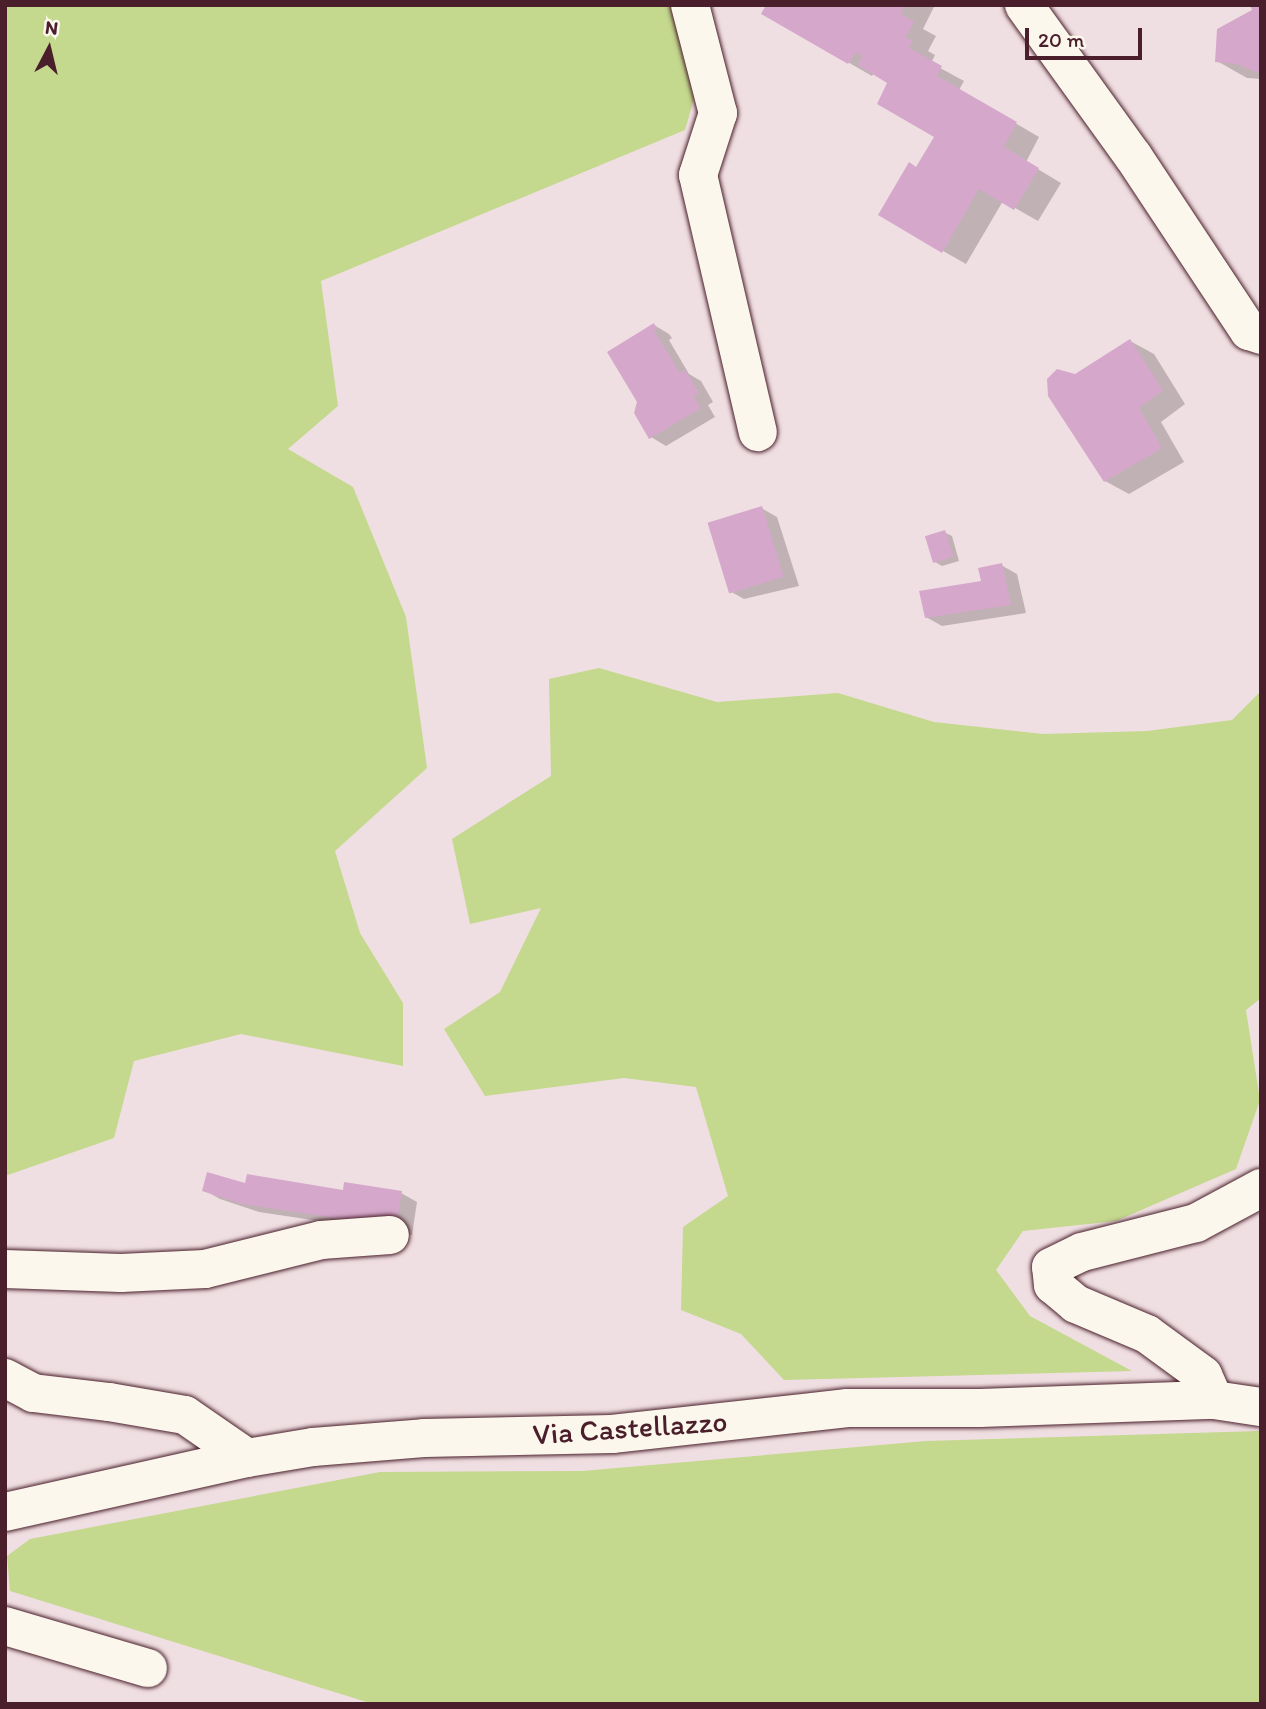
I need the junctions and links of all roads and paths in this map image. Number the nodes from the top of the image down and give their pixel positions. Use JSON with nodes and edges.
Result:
{"nodes":[{"id":1,"x":690,"y":5,"type":"edge"},
{"id":2,"x":1024,"y":5,"type":"edge"},
{"id":3,"x":1261,"y":335,"type":"edge"},
{"id":4,"x":758,"y":432,"type":"dead end"},
{"id":5,"x":1261,"y":1188,"type":"edge"},
{"id":6,"x":390,"y":1235,"type":"dead end"},
{"id":7,"x":5,"y":1269,"type":"edge"},
{"id":8,"x":5,"y":1378,"type":"edge"},
{"id":9,"x":1214,"y":1400,"type":"junction"},
{"id":10,"x":1261,"y":1407,"type":"edge"},
{"id":11,"x":247,"y":1458,"type":"junction"},
{"id":12,"x":5,"y":1512,"type":"edge"},
{"id":13,"x":5,"y":1626,"type":"edge"},
{"id":14,"x":148,"y":1668,"type":"dead end"}],
"edges":[{"from":1,"to":4,"type":"street"},
{"from":2,"to":3,"type":"street"},
{"from":5,"to":9,"type":"street"},
{"from":6,"to":7,"type":"street"},
{"from":8,"to":11,"type":"street"},
{"from":9,"to":10,"type":"street","name":"Via Castellazzo"},
{"from":9,"to":11,"type":"street","name":"Via Castellazzo"},
{"from":11,"to":12,"type":"street","name":"Via Castellazzo"},
{"from":13,"to":14,"type":"street"}]}
